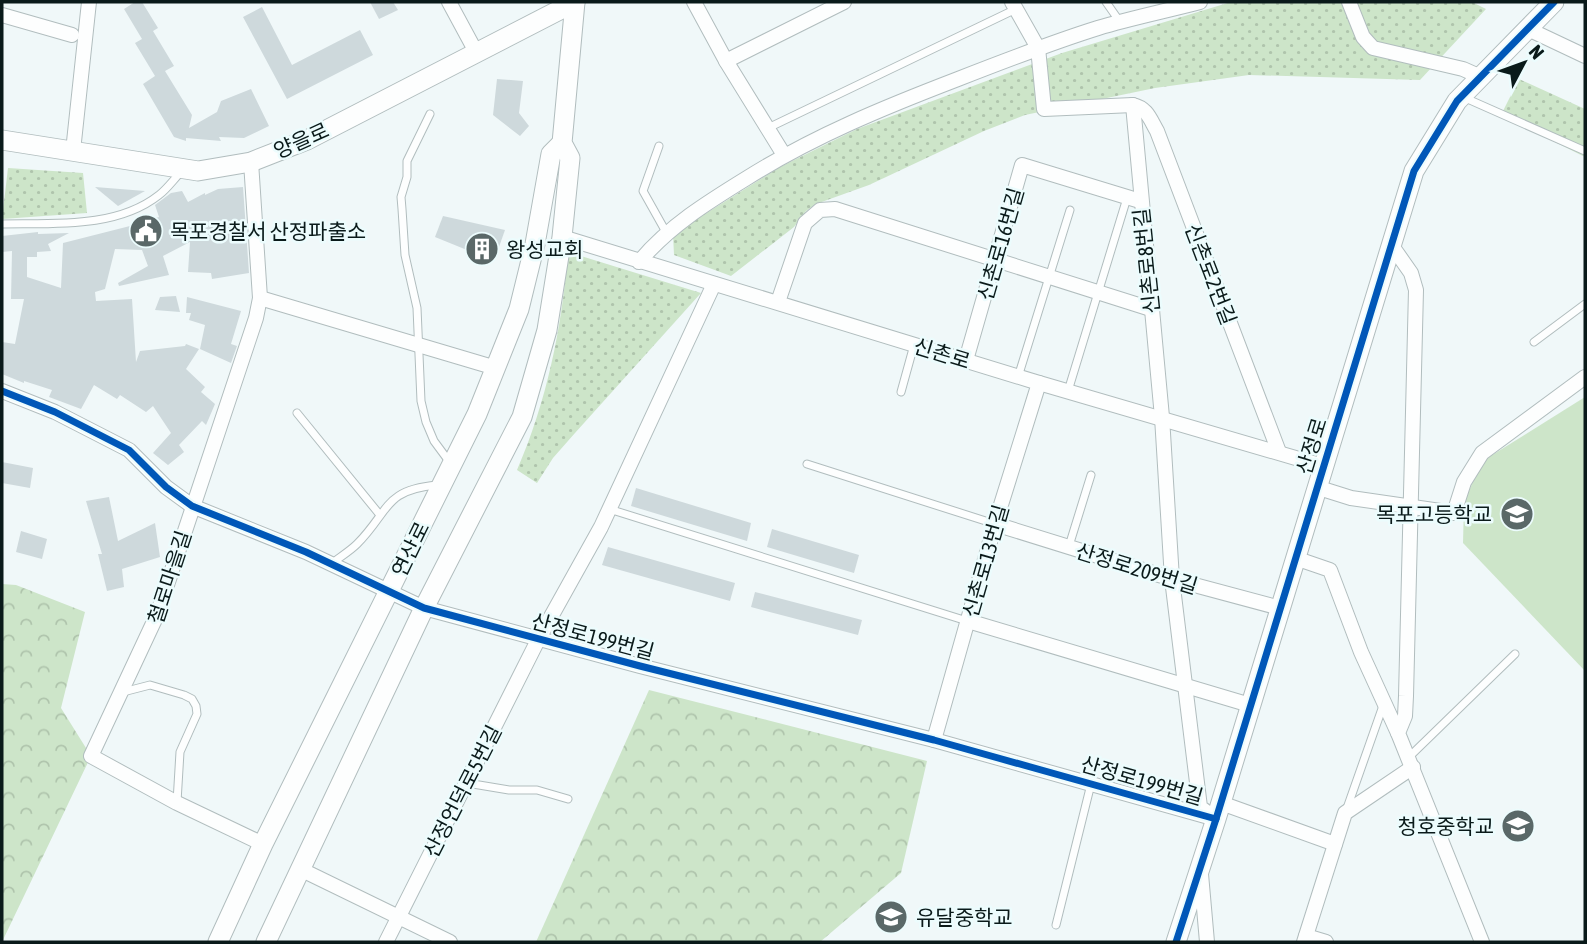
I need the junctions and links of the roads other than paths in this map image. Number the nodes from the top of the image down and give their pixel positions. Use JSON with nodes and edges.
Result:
{"nodes":[{"id":1,"x":89,"y":2,"type":"edge"},
{"id":2,"x":449,"y":2,"type":"edge"},
{"id":3,"x":575,"y":2,"type":"edge"},
{"id":4,"x":694,"y":2,"type":"edge"},
{"id":5,"x":844,"y":2,"type":"edge"},
{"id":6,"x":1106,"y":2,"type":"edge"},
{"id":7,"x":1200,"y":2,"type":"edge"},
{"id":8,"x":1349,"y":2,"type":"edge"},
{"id":9,"x":1554,"y":2,"type":"edge"},
{"id":10,"x":1014,"y":5,"type":"edge"},
{"id":11,"x":2,"y":15,"type":"edge"},
{"id":12,"x":1120,"y":23,"type":"junction"},
{"id":13,"x":1528,"y":29,"type":"junction"},
{"id":14,"x":72,"y":35,"type":"dead end"},
{"id":15,"x":1038,"y":48,"type":"junction"},
{"id":16,"x":476,"y":52,"type":"junction"},
{"id":17,"x":1585,"y":55,"type":"edge"},
{"id":18,"x":726,"y":61,"type":"junction"},
{"id":19,"x":1481,"y":77,"type":"junction"},
{"id":20,"x":1462,"y":96,"type":"junction"},
{"id":21,"x":1133,"y":105,"type":"junction"},
{"id":22,"x":430,"y":114,"type":"dead end"},
{"id":23,"x":768,"y":128,"type":"junction"},
{"id":24,"x":2,"y":140,"type":"edge"},
{"id":25,"x":562,"y":142,"type":"junction"},
{"id":26,"x":659,"y":146,"type":"dead end"},
{"id":27,"x":73,"y":151,"type":"junction"},
{"id":28,"x":1585,"y":151,"type":"edge"},
{"id":29,"x":784,"y":155,"type":"junction"},
{"id":30,"x":251,"y":162,"type":"junction"},
{"id":31,"x":184,"y":169,"type":"junction"},
{"id":32,"x":1134,"y":199,"type":"junction"},
{"id":33,"x":1070,"y":210,"type":"dead end"},
{"id":34,"x":2,"y":224,"type":"edge"},
{"id":35,"x":666,"y":232,"type":"junction"},
{"id":36,"x":562,"y":237,"type":"junction"},
{"id":37,"x":1390,"y":243,"type":"junction"},
{"id":38,"x":995,"y":259,"type":"junction"},
{"id":39,"x":639,"y":262,"type":"junction"},
{"id":40,"x":1049,"y":276,"type":"junction"},
{"id":41,"x":713,"y":284,"type":"junction"},
{"id":42,"x":1098,"y":292,"type":"junction"},
{"id":43,"x":260,"y":298,"type":"junction"},
{"id":44,"x":778,"y":302,"type":"junction"},
{"id":45,"x":1585,"y":304,"type":"edge"},
{"id":46,"x":1151,"y":309,"type":"junction"},
{"id":47,"x":1534,"y":342,"type":"dead end"},
{"id":48,"x":915,"y":345,"type":"junction"},
{"id":49,"x":418,"y":346,"type":"junction"},
{"id":50,"x":966,"y":360,"type":"junction"},
{"id":51,"x":496,"y":368,"type":"junction"},
{"id":52,"x":1018,"y":377,"type":"junction"},
{"id":53,"x":1585,"y":377,"type":"edge"},
{"id":54,"x":1039,"y":383,"type":"junction"},
{"id":55,"x":2,"y":391,"type":"edge"},
{"id":56,"x":1068,"y":391,"type":"junction"},
{"id":57,"x":901,"y":392,"type":"dead end"},
{"id":58,"x":298,"y":413,"type":"dead end"},
{"id":59,"x":1162,"y":417,"type":"junction"},
{"id":60,"x":1279,"y":452,"type":"junction"},
{"id":61,"x":807,"y":464,"type":"dead end"},
{"id":62,"x":451,"y":465,"type":"junction"},
{"id":63,"x":1323,"y":466,"type":"junction"},
{"id":64,"x":1091,"y":475,"type":"dead end"},
{"id":65,"x":441,"y":485,"type":"junction"},
{"id":66,"x":1316,"y":488,"type":"junction"},
{"id":67,"x":192,"y":506,"type":"junction"},
{"id":68,"x":1410,"y":507,"type":"junction"},
{"id":69,"x":609,"y":509,"type":"junction"},
{"id":70,"x":380,"y":515,"type":"junction"},
{"id":71,"x":995,"y":524,"type":"junction"},
{"id":72,"x":1069,"y":547,"type":"junction"},
{"id":73,"x":1295,"y":558,"type":"junction"},
{"id":74,"x":331,"y":564,"type":"junction"},
{"id":75,"x":1172,"y":579,"type":"junction"},
{"id":76,"x":388,"y":592,"type":"junction"},
{"id":77,"x":424,"y":608,"type":"junction"},
{"id":78,"x":1280,"y":608,"type":"junction"},
{"id":79,"x":968,"y":621,"type":"junction"},
{"id":80,"x":538,"y":640,"type":"junction"},
{"id":81,"x":1515,"y":654,"type":"dead end"},
{"id":82,"x":1184,"y":685,"type":"junction"},
{"id":83,"x":123,"y":692,"type":"junction"},
{"id":84,"x":1385,"y":703,"type":"junction"},
{"id":85,"x":1250,"y":705,"type":"junction"},
{"id":86,"x":1398,"y":733,"type":"junction"},
{"id":87,"x":934,"y":740,"type":"junction"},
{"id":88,"x":1411,"y":762,"type":"junction"},
{"id":89,"x":466,"y":783,"type":"junction"},
{"id":90,"x":1091,"y":784,"type":"junction"},
{"id":91,"x":568,"y":799,"type":"dead end"},
{"id":92,"x":177,"y":803,"type":"junction"},
{"id":93,"x":1218,"y":811,"type":"junction"},
{"id":94,"x":1345,"y":813,"type":"junction"},
{"id":95,"x":1335,"y":844,"type":"junction"},
{"id":96,"x":263,"y":845,"type":"junction"},
{"id":97,"x":1200,"y":867,"type":"junction"},
{"id":98,"x":300,"y":869,"type":"junction"},
{"id":99,"x":398,"y":917,"type":"junction"},
{"id":100,"x":1056,"y":925,"type":"dead end"},
{"id":101,"x":1305,"y":939,"type":"edge"},
{"id":102,"x":218,"y":942,"type":"edge"},
{"id":103,"x":266,"y":942,"type":"edge"},
{"id":104,"x":386,"y":942,"type":"edge"},
{"id":105,"x":450,"y":942,"type":"edge"},
{"id":106,"x":1176,"y":942,"type":"edge"},
{"id":107,"x":1206,"y":942,"type":"edge"},
{"id":108,"x":1326,"y":942,"type":"edge"},
{"id":109,"x":1482,"y":942,"type":"edge"}],
"edges":[{"from":1,"to":27,"type":"street"},
{"from":2,"to":16,"type":"street"},
{"from":3,"to":16,"type":"street","name":"양을로"},
{"from":3,"to":25,"type":"street","name":"연산로"},
{"from":4,"to":18,"type":"street"},
{"from":5,"to":18,"type":"street"},
{"from":6,"to":12,"type":"lane"},
{"from":7,"to":12,"type":"street"},
{"from":8,"to":19,"type":"street"},
{"from":9,"to":13,"type":"street","name":"산정로"},
{"from":10,"to":15,"type":"street"},
{"from":10,"to":23,"type":"lane"},
{"from":11,"to":14,"type":"street"},
{"from":12,"to":15,"type":"street"},
{"from":13,"to":17,"type":"street"},
{"from":13,"to":19,"type":"street","name":"산정로"},
{"from":15,"to":21,"type":"street"},
{"from":15,"to":29,"type":"street"},
{"from":16,"to":30,"type":"street","name":"양을로"},
{"from":18,"to":23,"type":"street"},
{"from":19,"to":20,"type":"street","name":"산정로"},
{"from":20,"to":28,"type":"lane"},
{"from":20,"to":37,"type":"street","name":"산정로"},
{"from":21,"to":32,"type":"street","name":"신촌로8번길"},
{"from":21,"to":60,"type":"street","name":"신촌로2번길"},
{"from":22,"to":49,"type":"lane"},
{"from":23,"to":29,"type":"street"},
{"from":24,"to":27,"type":"street","name":"양을로"},
{"from":25,"to":36,"type":"street","name":"연산로"},
{"from":25,"to":51,"type":"street","name":"연산로"},
{"from":26,"to":35,"type":"lane"},
{"from":27,"to":31,"type":"street","name":"양을로"},
{"from":29,"to":35,"type":"street"},
{"from":30,"to":31,"type":"street","name":"양을로"},
{"from":30,"to":43,"type":"street","name":"철로마을길"},
{"from":31,"to":34,"type":"lane"},
{"from":32,"to":38,"type":"street","name":"신촌로16번길"},
{"from":32,"to":42,"type":"lane"},
{"from":32,"to":46,"type":"street","name":"신촌로8번길"},
{"from":33,"to":40,"type":"lane"},
{"from":35,"to":39,"type":"street"},
{"from":36,"to":39,"type":"street","name":"신촌로"},
{"from":36,"to":77,"type":"street","name":"연산로"},
{"from":37,"to":63,"type":"street","name":"산정로"},
{"from":37,"to":68,"type":"street"},
{"from":38,"to":40,"type":"street"},
{"from":38,"to":44,"type":"street"},
{"from":38,"to":50,"type":"street","name":"신촌로16번길"},
{"from":39,"to":41,"type":"street","name":"신촌로"},
{"from":40,"to":42,"type":"street"},
{"from":40,"to":52,"type":"lane"},
{"from":41,"to":44,"type":"street","name":"신촌로"},
{"from":41,"to":69,"type":"street","name":"산정언덕로5번길"},
{"from":42,"to":46,"type":"street"},
{"from":42,"to":56,"type":"lane"},
{"from":43,"to":49,"type":"street"},
{"from":43,"to":67,"type":"street","name":"철로마을길"},
{"from":44,"to":48,"type":"street","name":"신촌로"},
{"from":45,"to":47,"type":"lane"},
{"from":46,"to":59,"type":"street","name":"신촌로8번길"},
{"from":48,"to":50,"type":"street","name":"신촌로"},
{"from":48,"to":57,"type":"lane"},
{"from":49,"to":51,"type":"street"},
{"from":49,"to":62,"type":"lane"},
{"from":50,"to":52,"type":"street","name":"신촌로"},
{"from":51,"to":62,"type":"street","name":"연산로"},
{"from":52,"to":54,"type":"street","name":"신촌로"},
{"from":53,"to":68,"type":"street"},
{"from":54,"to":56,"type":"street","name":"신촌로"},
{"from":54,"to":71,"type":"street","name":"신촌로13번길"},
{"from":55,"to":67,"type":"street","name":"산정로199번길"},
{"from":56,"to":59,"type":"street","name":"신촌로"},
{"from":58,"to":70,"type":"lane"},
{"from":59,"to":60,"type":"street","name":"신촌로"},
{"from":59,"to":75,"type":"street","name":"신촌로8번길"},
{"from":60,"to":63,"type":"street","name":"신촌로"},
{"from":61,"to":71,"type":"lane"},
{"from":62,"to":65,"type":"street","name":"연산로"},
{"from":63,"to":66,"type":"street","name":"산정로"},
{"from":64,"to":72,"type":"lane"},
{"from":65,"to":70,"type":"lane"},
{"from":65,"to":76,"type":"street","name":"연산로"},
{"from":66,"to":68,"type":"street"},
{"from":66,"to":73,"type":"street","name":"산정로"},
{"from":67,"to":74,"type":"street","name":"산정로199번길"},
{"from":67,"to":83,"type":"street","name":"철로마을길"},
{"from":68,"to":86,"type":"street"},
{"from":69,"to":79,"type":"lane"},
{"from":69,"to":80,"type":"street","name":"산정언덕로5번길"},
{"from":70,"to":74,"type":"lane"},
{"from":71,"to":72,"type":"street","name":"산정로209번길"},
{"from":71,"to":79,"type":"street","name":"신촌로13번길"},
{"from":72,"to":75,"type":"street","name":"산정로209번길"},
{"from":73,"to":78,"type":"street","name":"산정로"},
{"from":73,"to":84,"type":"street"},
{"from":74,"to":76,"type":"street","name":"산정로199번길"},
{"from":75,"to":78,"type":"street","name":"산정로209번길"},
{"from":75,"to":82,"type":"street","name":"신촌로8번길"},
{"from":76,"to":77,"type":"street","name":"산정로199번길"},
{"from":76,"to":96,"type":"street","name":"연산로"},
{"from":77,"to":80,"type":"street","name":"산정로199번길"},
{"from":77,"to":98,"type":"street","name":"연산로"},
{"from":78,"to":85,"type":"street","name":"산정로"},
{"from":79,"to":82,"type":"street"},
{"from":79,"to":87,"type":"street","name":"신촌로13번길"},
{"from":80,"to":87,"type":"street","name":"산정로199번길"},
{"from":80,"to":89,"type":"street","name":"산정언덕로5번길"},
{"from":81,"to":88,"type":"lane"},
{"from":82,"to":85,"type":"street"},
{"from":82,"to":93,"type":"street","name":"신촌로8번길"},
{"from":83,"to":92,"type":"street","name":"철로마을길"},
{"from":83,"to":92,"type":"lane"},
{"from":84,"to":86,"type":"street"},
{"from":84,"to":94,"type":"lane"},
{"from":85,"to":93,"type":"street","name":"산정로"},
{"from":86,"to":88,"type":"street"},
{"from":87,"to":90,"type":"street","name":"산정로199번길"},
{"from":88,"to":94,"type":"street"},
{"from":88,"to":109,"type":"street"},
{"from":89,"to":91,"type":"lane"},
{"from":89,"to":99,"type":"street","name":"산정언덕로5번길"},
{"from":90,"to":93,"type":"street","name":"산정로199번길"},
{"from":90,"to":100,"type":"lane"},
{"from":92,"to":96,"type":"street","name":"철로마을길"},
{"from":93,"to":95,"type":"street","name":"산정로199번길"},
{"from":93,"to":97,"type":"street","name":"산정로"},
{"from":94,"to":95,"type":"street"},
{"from":95,"to":101,"type":"street"},
{"from":96,"to":102,"type":"street","name":"연산로"},
{"from":97,"to":106,"type":"street","name":"산정로"},
{"from":97,"to":107,"type":"street"},
{"from":98,"to":99,"type":"street"},
{"from":98,"to":103,"type":"street","name":"연산로"},
{"from":99,"to":104,"type":"street","name":"산정언덕로5번길"},
{"from":99,"to":105,"type":"street"},
{"from":101,"to":108,"type":"street"}]}
